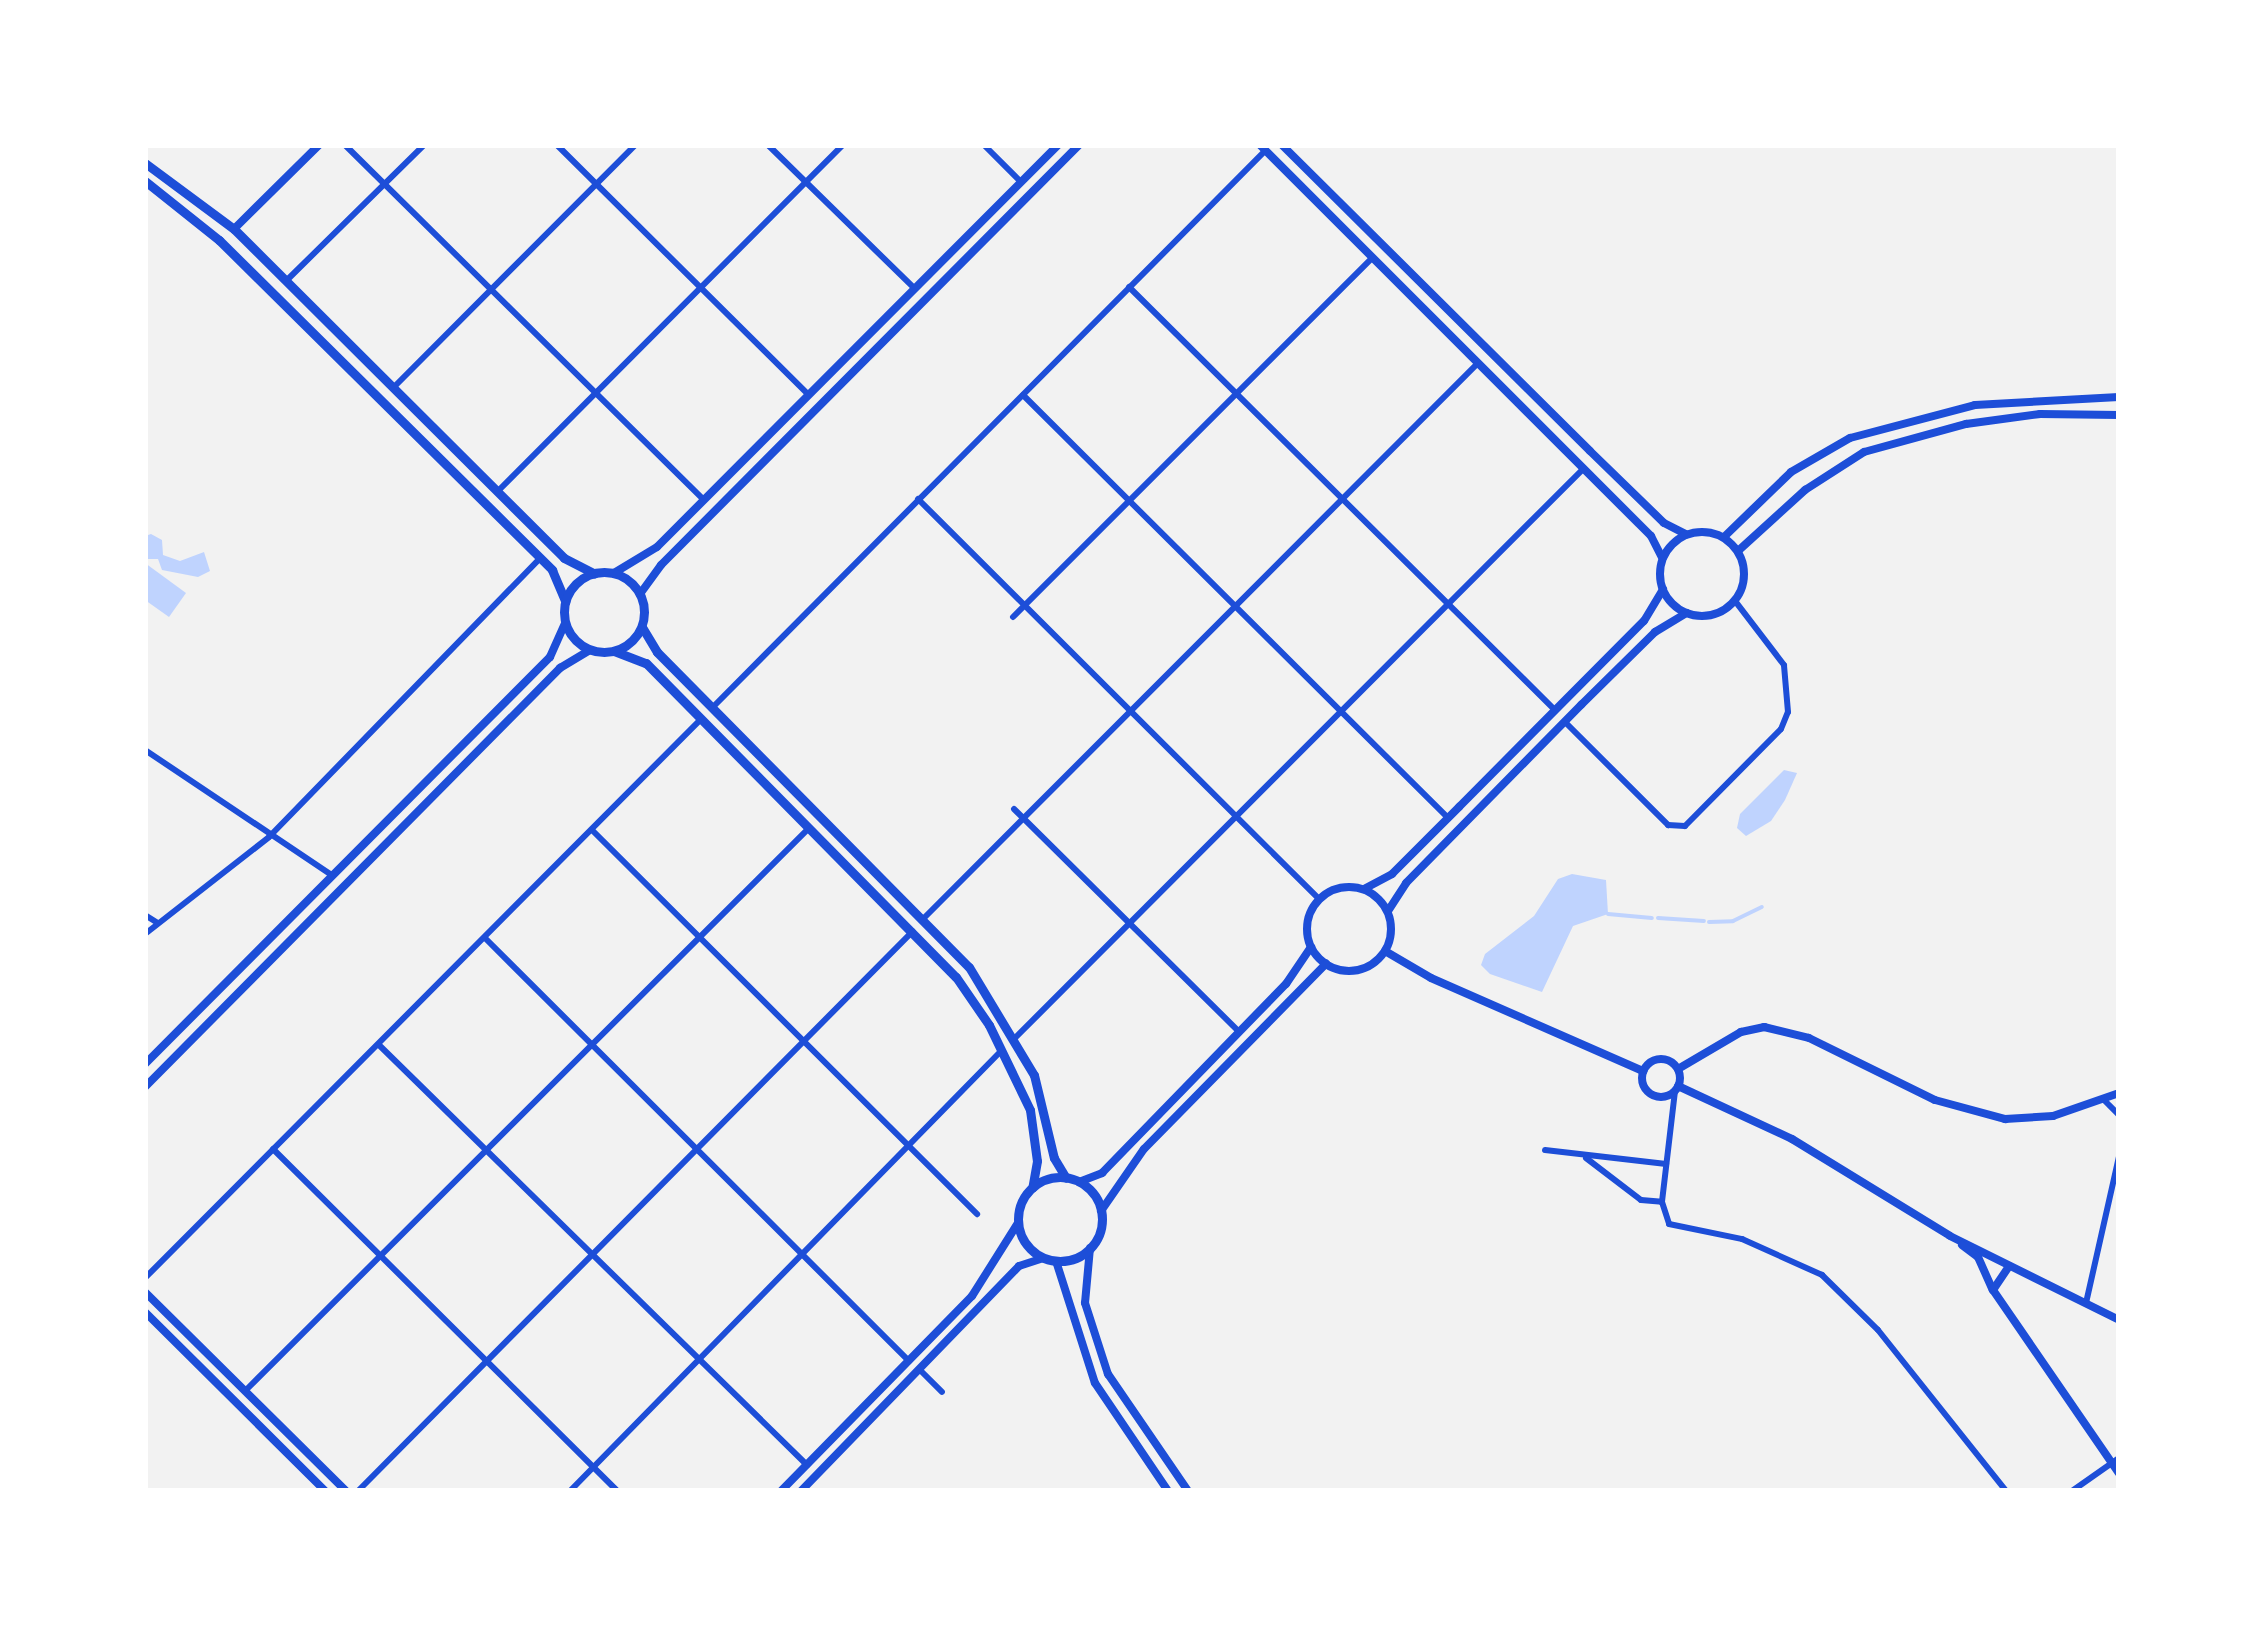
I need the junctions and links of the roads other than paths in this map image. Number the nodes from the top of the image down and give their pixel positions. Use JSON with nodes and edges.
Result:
{"nodes":[{"id":1,"x":318,"y":145,"type":"edge"},
{"id":2,"x":346,"y":145,"type":"edge"},
{"id":3,"x":424,"y":145,"type":"edge"},
{"id":4,"x":557,"y":145,"type":"edge"},
{"id":5,"x":634,"y":145,"type":"edge"},
{"id":6,"x":768,"y":145,"type":"edge"},
{"id":7,"x":843,"y":145,"type":"edge"},
{"id":8,"x":984,"y":145,"type":"edge"},
{"id":9,"x":1058,"y":145,"type":"edge"},
{"id":10,"x":1079,"y":145,"type":"edge"},
{"id":11,"x":1282,"y":145,"type":"edge"},
{"id":12,"x":1263,"y":148,"type":"edge"},
{"id":13,"x":145,"y":164,"type":"edge"},
{"id":14,"x":145,"y":181,"type":"edge"},
{"id":15,"x":806,"y":182,"type":"junction"},
{"id":16,"x":1021,"y":182,"type":"junction"},
{"id":17,"x":596,"y":184,"type":"junction"},
{"id":18,"x":385,"y":185,"type":"junction"},
{"id":19,"x":234,"y":229,"type":"junction"},
{"id":20,"x":1372,"y":258,"type":"junction"},
{"id":21,"x":285,"y":282,"type":"junction"},
{"id":22,"x":492,"y":287,"type":"junction"},
{"id":23,"x":702,"y":287,"type":"junction"},
{"id":24,"x":1130,"y":287,"type":"junction"},
{"id":25,"x":914,"y":288,"type":"junction"},
{"id":26,"x":1478,"y":363,"type":"junction"},
{"id":27,"x":393,"y":388,"type":"junction"},
{"id":28,"x":597,"y":392,"type":"junction"},
{"id":29,"x":1237,"y":394,"type":"junction"},
{"id":30,"x":809,"y":395,"type":"junction"},
{"id":31,"x":1023,"y":395,"type":"junction"},
{"id":32,"x":2119,"y":397,"type":"edge"},
{"id":33,"x":2119,"y":415,"type":"edge"},
{"id":34,"x":1584,"y":468,"type":"junction"},
{"id":35,"x":497,"y":492,"type":"junction"},
{"id":36,"x":918,"y":499,"type":"junction"},
{"id":37,"x":704,"y":500,"type":"junction"},
{"id":38,"x":1342,"y":500,"type":"junction"},
{"id":39,"x":1131,"y":502,"type":"junction"},
{"id":40,"x":1686,"y":534,"type":"junction"},
{"id":41,"x":1724,"y":537,"type":"junction"},
{"id":42,"x":1738,"y":551,"type":"junction"},
{"id":43,"x":540,"y":558,"type":"junction"},
{"id":44,"x":1662,"y":558,"type":"junction"},
{"id":45,"x":594,"y":573,"type":"junction"},
{"id":46,"x":614,"y":573,"type":"junction"},
{"id":47,"x":1662,"y":589,"type":"junction"},
{"id":48,"x":640,"y":594,"type":"junction"},
{"id":49,"x":565,"y":600,"type":"junction"},
{"id":50,"x":1735,"y":600,"type":"junction"},
{"id":51,"x":1447,"y":604,"type":"junction"},
{"id":52,"x":1024,"y":606,"type":"junction"},
{"id":53,"x":1234,"y":607,"type":"junction"},
{"id":54,"x":1687,"y":613,"type":"junction"},
{"id":55,"x":1013,"y":617,"type":"dead end"},
{"id":56,"x":565,"y":624,"type":"junction"},
{"id":57,"x":642,"y":626,"type":"junction"},
{"id":58,"x":590,"y":650,"type":"junction"},
{"id":59,"x":614,"y":652,"type":"junction"},
{"id":60,"x":712,"y":709,"type":"junction"},
{"id":61,"x":1556,"y":710,"type":"junction"},
{"id":62,"x":1130,"y":711,"type":"junction"},
{"id":63,"x":1340,"y":712,"type":"junction"},
{"id":64,"x":701,"y":719,"type":"junction"},
{"id":65,"x":1564,"y":722,"type":"junction"},
{"id":66,"x":145,"y":750,"type":"edge"},
{"id":67,"x":1014,"y":808,"type":"dead end"},
{"id":68,"x":1236,"y":816,"type":"junction"},
{"id":69,"x":1024,"y":817,"type":"junction"},
{"id":70,"x":1448,"y":818,"type":"junction"},
{"id":71,"x":810,"y":828,"type":"junction"},
{"id":72,"x":592,"y":830,"type":"junction"},
{"id":73,"x":269,"y":836,"type":"junction"},
{"id":74,"x":332,"y":875,"type":"junction"},
{"id":75,"x":1364,"y":889,"type":"junction"},
{"id":76,"x":1319,"y":899,"type":"junction"},
{"id":77,"x":1388,"y":911,"type":"junction"},
{"id":78,"x":145,"y":915,"type":"edge"},
{"id":79,"x":924,"y":918,"type":"junction"},
{"id":80,"x":1130,"y":922,"type":"junction"},
{"id":81,"x":158,"y":924,"type":"junction"},
{"id":82,"x":914,"y":930,"type":"junction"},
{"id":83,"x":145,"y":934,"type":"edge"},
{"id":84,"x":699,"y":937,"type":"junction"},
{"id":85,"x":484,"y":938,"type":"junction"},
{"id":86,"x":1310,"y":946,"type":"junction"},
{"id":87,"x":1386,"y":951,"type":"junction"},
{"id":88,"x":1326,"y":964,"type":"junction"},
{"id":89,"x":1238,"y":1031,"type":"junction"},
{"id":90,"x":1015,"y":1038,"type":"junction"},
{"id":91,"x":804,"y":1042,"type":"junction"},
{"id":92,"x":594,"y":1044,"type":"junction"},
{"id":93,"x":379,"y":1045,"type":"junction"},
{"id":94,"x":1002,"y":1050,"type":"junction"},
{"id":95,"x":145,"y":1064,"type":"edge"},
{"id":96,"x":1678,"y":1069,"type":"junction"},
{"id":97,"x":1644,"y":1071,"type":"junction"},
{"id":98,"x":145,"y":1087,"type":"edge"},
{"id":99,"x":1677,"y":1088,"type":"junction"},
{"id":100,"x":2119,"y":1093,"type":"edge"},
{"id":101,"x":2105,"y":1101,"type":"junction"},
{"id":102,"x":2119,"y":1115,"type":"edge"},
{"id":103,"x":908,"y":1146,"type":"junction"},
{"id":104,"x":273,"y":1149,"type":"junction"},
{"id":105,"x":698,"y":1150,"type":"junction"},
{"id":106,"x":1545,"y":1150,"type":"dead end"},
{"id":107,"x":487,"y":1151,"type":"junction"},
{"id":108,"x":2119,"y":1157,"type":"edge"},
{"id":109,"x":1585,"y":1158,"type":"junction"},
{"id":110,"x":1666,"y":1164,"type":"junction"},
{"id":111,"x":1066,"y":1178,"type":"junction"},
{"id":112,"x":1079,"y":1182,"type":"junction"},
{"id":113,"x":1032,"y":1188,"type":"junction"},
{"id":114,"x":1662,"y":1202,"type":"junction"},
{"id":115,"x":1101,"y":1210,"type":"junction"},
{"id":116,"x":976,"y":1214,"type":"dead end"},
{"id":117,"x":1018,"y":1223,"type":"junction"},
{"id":118,"x":1950,"y":1236,"type":"junction"},
{"id":119,"x":1090,"y":1248,"type":"junction"},
{"id":120,"x":802,"y":1254,"type":"junction"},
{"id":121,"x":380,"y":1255,"type":"junction"},
{"id":122,"x":593,"y":1255,"type":"junction"},
{"id":123,"x":1043,"y":1258,"type":"junction"},
{"id":124,"x":1056,"y":1261,"type":"junction"},
{"id":125,"x":2010,"y":1266,"type":"junction"},
{"id":126,"x":145,"y":1278,"type":"edge"},
{"id":127,"x":1993,"y":1290,"type":"junction"},
{"id":128,"x":145,"y":1292,"type":"edge"},
{"id":129,"x":2086,"y":1303,"type":"junction"},
{"id":130,"x":145,"y":1312,"type":"edge"},
{"id":131,"x":2119,"y":1320,"type":"edge"},
{"id":132,"x":700,"y":1360,"type":"junction"},
{"id":133,"x":486,"y":1361,"type":"junction"},
{"id":134,"x":909,"y":1361,"type":"junction"},
{"id":135,"x":920,"y":1370,"type":"junction"},
{"id":136,"x":246,"y":1390,"type":"junction"},
{"id":137,"x":942,"y":1392,"type":"dead end"},
{"id":138,"x":2115,"y":1461,"type":"edge"},
{"id":139,"x":807,"y":1465,"type":"junction"},
{"id":140,"x":594,"y":1468,"type":"junction"},
{"id":141,"x":2119,"y":1473,"type":"edge"},
{"id":142,"x":324,"y":1491,"type":"edge"},
{"id":143,"x":346,"y":1491,"type":"edge"},
{"id":144,"x":358,"y":1491,"type":"edge"},
{"id":145,"x":570,"y":1491,"type":"edge"},
{"id":146,"x":617,"y":1491,"type":"edge"},
{"id":147,"x":781,"y":1491,"type":"edge"},
{"id":148,"x":801,"y":1491,"type":"edge"},
{"id":149,"x":1168,"y":1491,"type":"edge"},
{"id":150,"x":1188,"y":1491,"type":"edge"},
{"id":151,"x":2006,"y":1491,"type":"edge"},
{"id":152,"x":2072,"y":1491,"type":"edge"}],
"edges":[{"from":1,"to":19,"type":"street"},
{"from":2,"to":18,"type":"street"},
{"from":3,"to":18,"type":"street"},
{"from":4,"to":17,"type":"street"},
{"from":5,"to":17,"type":"street"},
{"from":6,"to":15,"type":"street"},
{"from":7,"to":15,"type":"street"},
{"from":8,"to":16,"type":"street"},
{"from":9,"to":16,"type":"street"},
{"from":10,"to":48,"type":"street"},
{"from":11,"to":40,"type":"street"},
{"from":12,"to":20,"type":"street"},
{"from":12,"to":24,"type":"street"},
{"from":13,"to":19,"type":"main road"},
{"from":14,"to":43,"type":"main road"},
{"from":15,"to":23,"type":"street"},
{"from":15,"to":25,"type":"street"},
{"from":16,"to":25,"type":"street"},
{"from":17,"to":22,"type":"street"},
{"from":17,"to":23,"type":"street"},
{"from":18,"to":21,"type":"street"},
{"from":18,"to":22,"type":"street"},
{"from":19,"to":21,"type":"main road"},
{"from":20,"to":26,"type":"street"},
{"from":20,"to":29,"type":"street"},
{"from":21,"to":27,"type":"main road"},
{"from":22,"to":27,"type":"street"},
{"from":22,"to":28,"type":"street"},
{"from":23,"to":28,"type":"street"},
{"from":23,"to":30,"type":"street"},
{"from":24,"to":29,"type":"street"},
{"from":24,"to":31,"type":"street"},
{"from":25,"to":30,"type":"street"},
{"from":26,"to":34,"type":"street"},
{"from":26,"to":38,"type":"street"},
{"from":27,"to":35,"type":"main road"},
{"from":28,"to":35,"type":"street"},
{"from":28,"to":37,"type":"street"},
{"from":29,"to":38,"type":"street"},
{"from":29,"to":39,"type":"street"},
{"from":30,"to":37,"type":"street"},
{"from":31,"to":36,"type":"street"},
{"from":31,"to":39,"type":"street"},
{"from":32,"to":41,"type":"street"},
{"from":33,"to":42,"type":"street"},
{"from":34,"to":44,"type":"street"},
{"from":34,"to":51,"type":"street"},
{"from":35,"to":45,"type":"main road"},
{"from":36,"to":52,"type":"street"},
{"from":36,"to":60,"type":"street"},
{"from":37,"to":46,"type":"street"},
{"from":38,"to":51,"type":"street"},
{"from":38,"to":53,"type":"street"},
{"from":39,"to":52,"type":"street"},
{"from":39,"to":53,"type":"street"},
{"from":40,"to":41,"type":"street"},
{"from":40,"to":44,"type":"street"},
{"from":41,"to":42,"type":"street"},
{"from":42,"to":50,"type":"street"},
{"from":43,"to":49,"type":"main road"},
{"from":43,"to":73,"type":"street"},
{"from":44,"to":47,"type":"street"},
{"from":45,"to":46,"type":"main road"},
{"from":45,"to":49,"type":"main road"},
{"from":46,"to":48,"type":"main road"},
{"from":47,"to":54,"type":"street"},
{"from":47,"to":61,"type":"street"},
{"from":48,"to":57,"type":"main road"},
{"from":49,"to":56,"type":"main road"},
{"from":50,"to":54,"type":"street"},
{"from":50,"to":65,"type":"street"},
{"from":51,"to":61,"type":"street"},
{"from":51,"to":63,"type":"street"},
{"from":52,"to":55,"type":"street"},
{"from":52,"to":62,"type":"street"},
{"from":53,"to":62,"type":"street"},
{"from":53,"to":63,"type":"street"},
{"from":54,"to":65,"type":"street"},
{"from":56,"to":58,"type":"main road"},
{"from":56,"to":74,"type":"street"},
{"from":57,"to":59,"type":"main road"},
{"from":57,"to":60,"type":"main road"},
{"from":58,"to":59,"type":"main road"},
{"from":58,"to":98,"type":"street"},
{"from":59,"to":64,"type":"main road"},
{"from":60,"to":79,"type":"main road"},
{"from":61,"to":70,"type":"street"},
{"from":62,"to":68,"type":"street"},
{"from":62,"to":69,"type":"street"},
{"from":63,"to":68,"type":"street"},
{"from":63,"to":70,"type":"street"},
{"from":64,"to":71,"type":"main road"},
{"from":64,"to":72,"type":"street"},
{"from":65,"to":77,"type":"street"},
{"from":66,"to":73,"type":"street"},
{"from":67,"to":69,"type":"street"},
{"from":68,"to":76,"type":"street"},
{"from":68,"to":80,"type":"street"},
{"from":69,"to":79,"type":"street"},
{"from":69,"to":80,"type":"street"},
{"from":70,"to":75,"type":"street"},
{"from":71,"to":82,"type":"main road"},
{"from":71,"to":84,"type":"street"},
{"from":72,"to":84,"type":"street"},
{"from":72,"to":85,"type":"street"},
{"from":73,"to":74,"type":"street"},
{"from":73,"to":81,"type":"street"},
{"from":74,"to":95,"type":"street"},
{"from":75,"to":76,"type":"street"},
{"from":75,"to":77,"type":"street"},
{"from":76,"to":86,"type":"street"},
{"from":77,"to":87,"type":"street"},
{"from":78,"to":81,"type":"street"},
{"from":79,"to":90,"type":"main road"},
{"from":80,"to":89,"type":"street"},
{"from":80,"to":90,"type":"street"},
{"from":81,"to":83,"type":"street"},
{"from":82,"to":91,"type":"street"},
{"from":82,"to":94,"type":"main road"},
{"from":84,"to":91,"type":"street"},
{"from":84,"to":92,"type":"street"},
{"from":85,"to":92,"type":"street"},
{"from":85,"to":93,"type":"street"},
{"from":86,"to":88,"type":"street"},
{"from":86,"to":89,"type":"street"},
{"from":87,"to":88,"type":"street"},
{"from":87,"to":97,"type":"street"},
{"from":88,"to":115,"type":"street"},
{"from":89,"to":112,"type":"street"},
{"from":90,"to":111,"type":"main road"},
{"from":91,"to":103,"type":"street"},
{"from":91,"to":105,"type":"street"},
{"from":92,"to":105,"type":"street"},
{"from":92,"to":107,"type":"street"},
{"from":93,"to":104,"type":"street"},
{"from":93,"to":107,"type":"street"},
{"from":94,"to":103,"type":"street"},
{"from":94,"to":113,"type":"main road"},
{"from":96,"to":97,"type":"street"},
{"from":96,"to":99,"type":"street"},
{"from":96,"to":101,"type":"street"},
{"from":97,"to":99,"type":"street"},
{"from":99,"to":110,"type":"street"},
{"from":99,"to":118,"type":"street"},
{"from":100,"to":101,"type":"street"},
{"from":101,"to":102,"type":"street"},
{"from":103,"to":116,"type":"street"},
{"from":103,"to":120,"type":"street"},
{"from":104,"to":121,"type":"street"},
{"from":104,"to":126,"type":"street"},
{"from":105,"to":120,"type":"street"},
{"from":105,"to":122,"type":"street"},
{"from":106,"to":109,"type":"street"},
{"from":107,"to":121,"type":"street"},
{"from":107,"to":122,"type":"street"},
{"from":108,"to":129,"type":"street"},
{"from":109,"to":110,"type":"street"},
{"from":109,"to":114,"type":"street"},
{"from":110,"to":114,"type":"street"},
{"from":111,"to":112,"type":"main road"},
{"from":111,"to":113,"type":"main road"},
{"from":112,"to":115,"type":"main road"},
{"from":113,"to":117,"type":"main road"},
{"from":114,"to":151,"type":"street"},
{"from":115,"to":119,"type":"main road"},
{"from":117,"to":123,"type":"main road"},
{"from":117,"to":134,"type":"street"},
{"from":118,"to":125,"type":"street"},
{"from":118,"to":127,"type":"street"},
{"from":119,"to":124,"type":"main road"},
{"from":119,"to":150,"type":"street"},
{"from":120,"to":132,"type":"street"},
{"from":120,"to":134,"type":"street"},
{"from":121,"to":133,"type":"street"},
{"from":121,"to":136,"type":"street"},
{"from":122,"to":132,"type":"street"},
{"from":122,"to":133,"type":"street"},
{"from":123,"to":124,"type":"main road"},
{"from":123,"to":135,"type":"street"},
{"from":124,"to":149,"type":"street"},
{"from":125,"to":127,"type":"street"},
{"from":125,"to":129,"type":"street"},
{"from":127,"to":138,"type":"street"},
{"from":128,"to":136,"type":"street"},
{"from":129,"to":131,"type":"street"},
{"from":130,"to":142,"type":"street"},
{"from":132,"to":139,"type":"street"},
{"from":132,"to":140,"type":"street"},
{"from":133,"to":140,"type":"street"},
{"from":133,"to":144,"type":"street"},
{"from":134,"to":139,"type":"street"},
{"from":135,"to":137,"type":"street"},
{"from":135,"to":148,"type":"street"},
{"from":136,"to":143,"type":"street"},
{"from":138,"to":141,"type":"street"},
{"from":138,"to":152,"type":"street"},
{"from":139,"to":147,"type":"street"},
{"from":140,"to":145,"type":"street"},
{"from":140,"to":146,"type":"street"}]}
